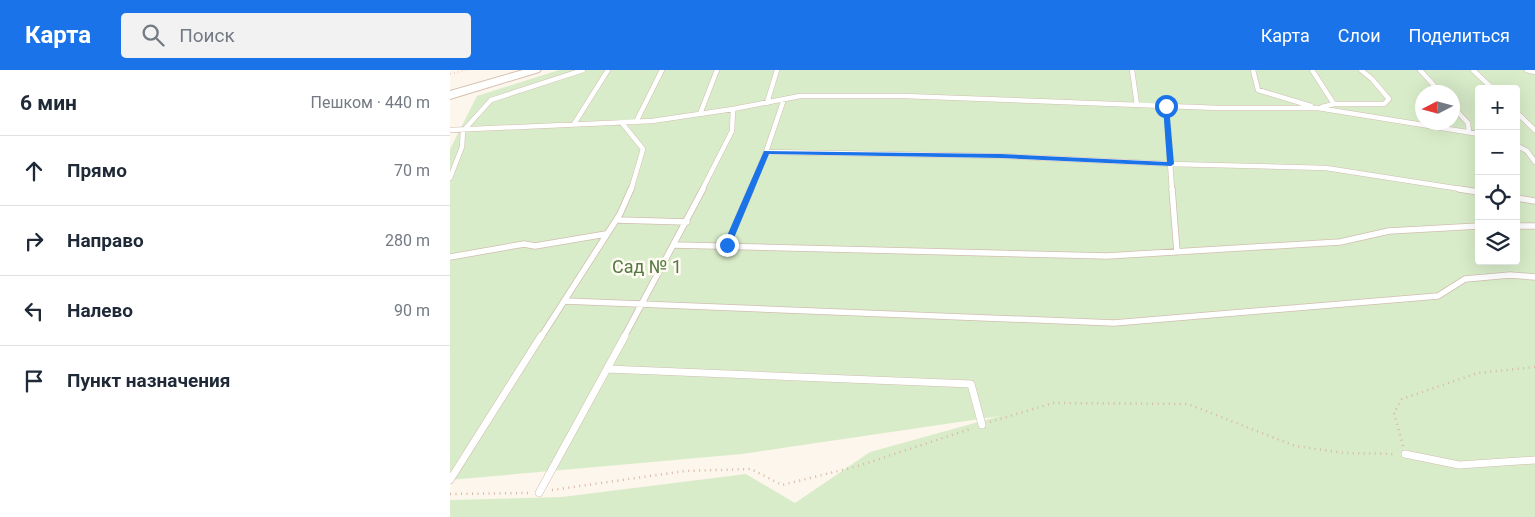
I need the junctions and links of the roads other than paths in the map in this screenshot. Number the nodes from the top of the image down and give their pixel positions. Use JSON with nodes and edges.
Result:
{"nodes":[{"id":1,"x":535,"y":70,"type":"edge"},
{"id":2,"x":582,"y":70,"type":"edge"},
{"id":3,"x":608,"y":70,"type":"edge"},
{"id":4,"x":662,"y":70,"type":"edge"},
{"id":5,"x":718,"y":70,"type":"edge"},
{"id":6,"x":777,"y":70,"type":"edge"},
{"id":7,"x":1132,"y":70,"type":"edge"},
{"id":8,"x":1253,"y":70,"type":"edge"},
{"id":9,"x":1312,"y":70,"type":"edge"},
{"id":10,"x":1361,"y":70,"type":"edge"},
{"id":11,"x":1420,"y":70,"type":"edge"},
{"id":12,"x":1473,"y":70,"type":"edge"},
{"id":13,"x":1527,"y":70,"type":"edge"},
{"id":14,"x":1534,"y":73,"type":"edge"},
{"id":15,"x":1434,"y":85,"type":"edge"},
{"id":16,"x":1489,"y":85,"type":"edge"},
{"id":17,"x":450,"y":95,"type":"edge"},
{"id":18,"x":784,"y":99,"type":"junction"},
{"id":19,"x":766,"y":102,"type":"junction"},
{"id":20,"x":1334,"y":104,"type":"junction"},
{"id":21,"x":1137,"y":105,"type":"junction"},
{"id":22,"x":1166,"y":106,"type":"junction"},
{"id":23,"x":1318,"y":108,"type":"junction"},
{"id":24,"x":733,"y":109,"type":"junction"},
{"id":25,"x":700,"y":114,"type":"junction"},
{"id":26,"x":1460,"y":114,"type":"edge"},
{"id":27,"x":1520,"y":116,"type":"edge"},
{"id":28,"x":636,"y":122,"type":"junction"},
{"id":29,"x":622,"y":123,"type":"junction"},
{"id":30,"x":574,"y":124,"type":"junction"},
{"id":31,"x":450,"y":130,"type":"edge"},
{"id":32,"x":463,"y":130,"type":"junction"},
{"id":33,"x":1535,"y":130,"type":"edge"},
{"id":34,"x":1469,"y":132,"type":"junction"},
{"id":35,"x":1475,"y":133,"type":"edge"},
{"id":36,"x":1520,"y":147,"type":"edge"},
{"id":37,"x":766,"y":152,"type":"junction"},
{"id":38,"x":1535,"y":162,"type":"edge"},
{"id":39,"x":1171,"y":164,"type":"junction"},
{"id":40,"x":450,"y":178,"type":"edge"},
{"id":41,"x":1475,"y":191,"type":"edge"},
{"id":42,"x":1520,"y":199,"type":"edge"},
{"id":43,"x":1535,"y":201,"type":"edge"},
{"id":44,"x":618,"y":220,"type":"junction"},
{"id":45,"x":686,"y":222,"type":"junction"},
{"id":46,"x":1475,"y":226,"type":"edge"},
{"id":47,"x":1520,"y":226,"type":"edge"},
{"id":48,"x":1535,"y":226,"type":"edge"},
{"id":49,"x":606,"y":234,"type":"junction"},
{"id":50,"x":727,"y":245,"type":"junction"},
{"id":51,"x":675,"y":246,"type":"junction"},
{"id":52,"x":1177,"y":252,"type":"junction"},
{"id":53,"x":450,"y":257,"type":"edge"},
{"id":54,"x":1535,"y":277,"type":"edge"},
{"id":55,"x":565,"y":301,"type":"junction"},
{"id":56,"x":643,"y":305,"type":"junction"},
{"id":57,"x":607,"y":369,"type":"junction"},
{"id":58,"x":982,"y":425,"type":"road end"},
{"id":59,"x":1405,"y":454,"type":"road end"},
{"id":60,"x":1535,"y":460,"type":"edge"},
{"id":61,"x":450,"y":480,"type":"edge"},
{"id":62,"x":538,"y":493,"type":"road end"}],
"edges":[{"from":1,"to":17,"type":"main road"},
{"from":2,"to":32,"type":"lane"},
{"from":3,"to":30,"type":"lane"},
{"from":4,"to":28,"type":"lane"},
{"from":5,"to":25,"type":"lane"},
{"from":6,"to":19,"type":"lane"},
{"from":7,"to":21,"type":"lane"},
{"from":8,"to":23,"type":"lane"},
{"from":9,"to":20,"type":"lane"},
{"from":10,"to":20,"type":"lane"},
{"from":11,"to":15,"type":"lane"},
{"from":12,"to":16,"type":"lane"},
{"from":13,"to":14,"type":"lane"},
{"from":18,"to":19,"type":"lane"},
{"from":18,"to":21,"type":"lane"},
{"from":18,"to":37,"type":"lane"},
{"from":19,"to":24,"type":"lane"},
{"from":20,"to":23,"type":"lane"},
{"from":21,"to":22,"type":"lane"},
{"from":22,"to":23,"type":"lane"},
{"from":22,"to":39,"type":"lane"},
{"from":23,"to":34,"type":"lane"},
{"from":24,"to":25,"type":"lane"},
{"from":24,"to":45,"type":"lane"},
{"from":25,"to":28,"type":"lane"},
{"from":26,"to":34,"type":"lane"},
{"from":27,"to":33,"type":"lane"},
{"from":28,"to":29,"type":"lane"},
{"from":29,"to":30,"type":"lane"},
{"from":29,"to":44,"type":"lane"},
{"from":30,"to":32,"type":"lane"},
{"from":31,"to":32,"type":"lane"},
{"from":32,"to":40,"type":"lane"},
{"from":34,"to":35,"type":"lane"},
{"from":36,"to":38,"type":"lane"},
{"from":37,"to":39,"type":"lane"},
{"from":37,"to":50,"type":"lane"},
{"from":39,"to":41,"type":"lane"},
{"from":39,"to":52,"type":"lane"},
{"from":42,"to":43,"type":"lane"},
{"from":44,"to":45,"type":"lane"},
{"from":44,"to":49,"type":"lane"},
{"from":45,"to":51,"type":"lane"},
{"from":46,"to":52,"type":"lane"},
{"from":47,"to":48,"type":"lane"},
{"from":49,"to":53,"type":"lane"},
{"from":49,"to":55,"type":"lane"},
{"from":50,"to":51,"type":"lane"},
{"from":50,"to":52,"type":"lane"},
{"from":51,"to":56,"type":"lane"},
{"from":54,"to":56,"type":"lane"},
{"from":55,"to":56,"type":"lane"},
{"from":55,"to":61,"type":"lane"},
{"from":56,"to":57,"type":"lane"},
{"from":57,"to":58,"type":"lane"},
{"from":57,"to":62,"type":"lane"},
{"from":59,"to":60,"type":"lane"}]}
